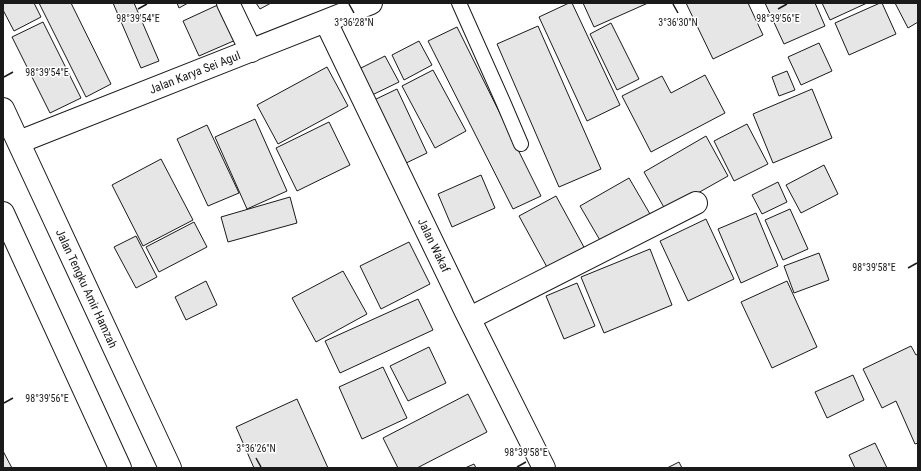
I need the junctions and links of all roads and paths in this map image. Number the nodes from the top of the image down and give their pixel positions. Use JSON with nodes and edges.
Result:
{"nodes":[{"id":1,"x":228,"y":3,"type":"edge"},
{"id":2,"x":372,"y":3,"type":"edge"},
{"id":3,"x":459,"y":3,"type":"edge"},
{"id":4,"x":326,"y":22,"type":"junction"},
{"id":5,"x":251,"y":51,"type":"junction"},
{"id":6,"x":3,"y":109,"type":"edge"},
{"id":7,"x":18,"y":142,"type":"junction"},
{"id":8,"x":521,"y":144,"type":"dead end"},
{"id":9,"x":696,"y":203,"type":"dead end"},
{"id":10,"x":3,"y":213,"type":"edge"},
{"id":11,"x":470,"y":318,"type":"junction"},
{"id":12,"x":120,"y":468,"type":"edge"},
{"id":13,"x":170,"y":468,"type":"edge"},
{"id":14,"x":544,"y":468,"type":"edge"}],
"edges":[{"from":1,"to":5,"type":"main road"},
{"from":2,"to":4,"type":"main road","name":"Jalan Karya Sei Agul"},
{"from":3,"to":8,"type":"lane"},
{"from":4,"to":5,"type":"main road","name":"Jalan Karya Sei Agul"},
{"from":4,"to":11,"type":"main road","name":"Jalan Wakaf"},
{"from":5,"to":7,"type":"main road","name":"Jalan Karya Sei Agul"},
{"from":6,"to":7,"type":"main road","name":"Jalan Tengku Amir Hamzah"},
{"from":7,"to":13,"type":"main road","name":"Jalan Tengku Amir Hamzah"},
{"from":9,"to":11,"type":"main road"},
{"from":10,"to":12,"type":"main road"},
{"from":11,"to":14,"type":"main road","name":"Jalan Wakaf"}]}
